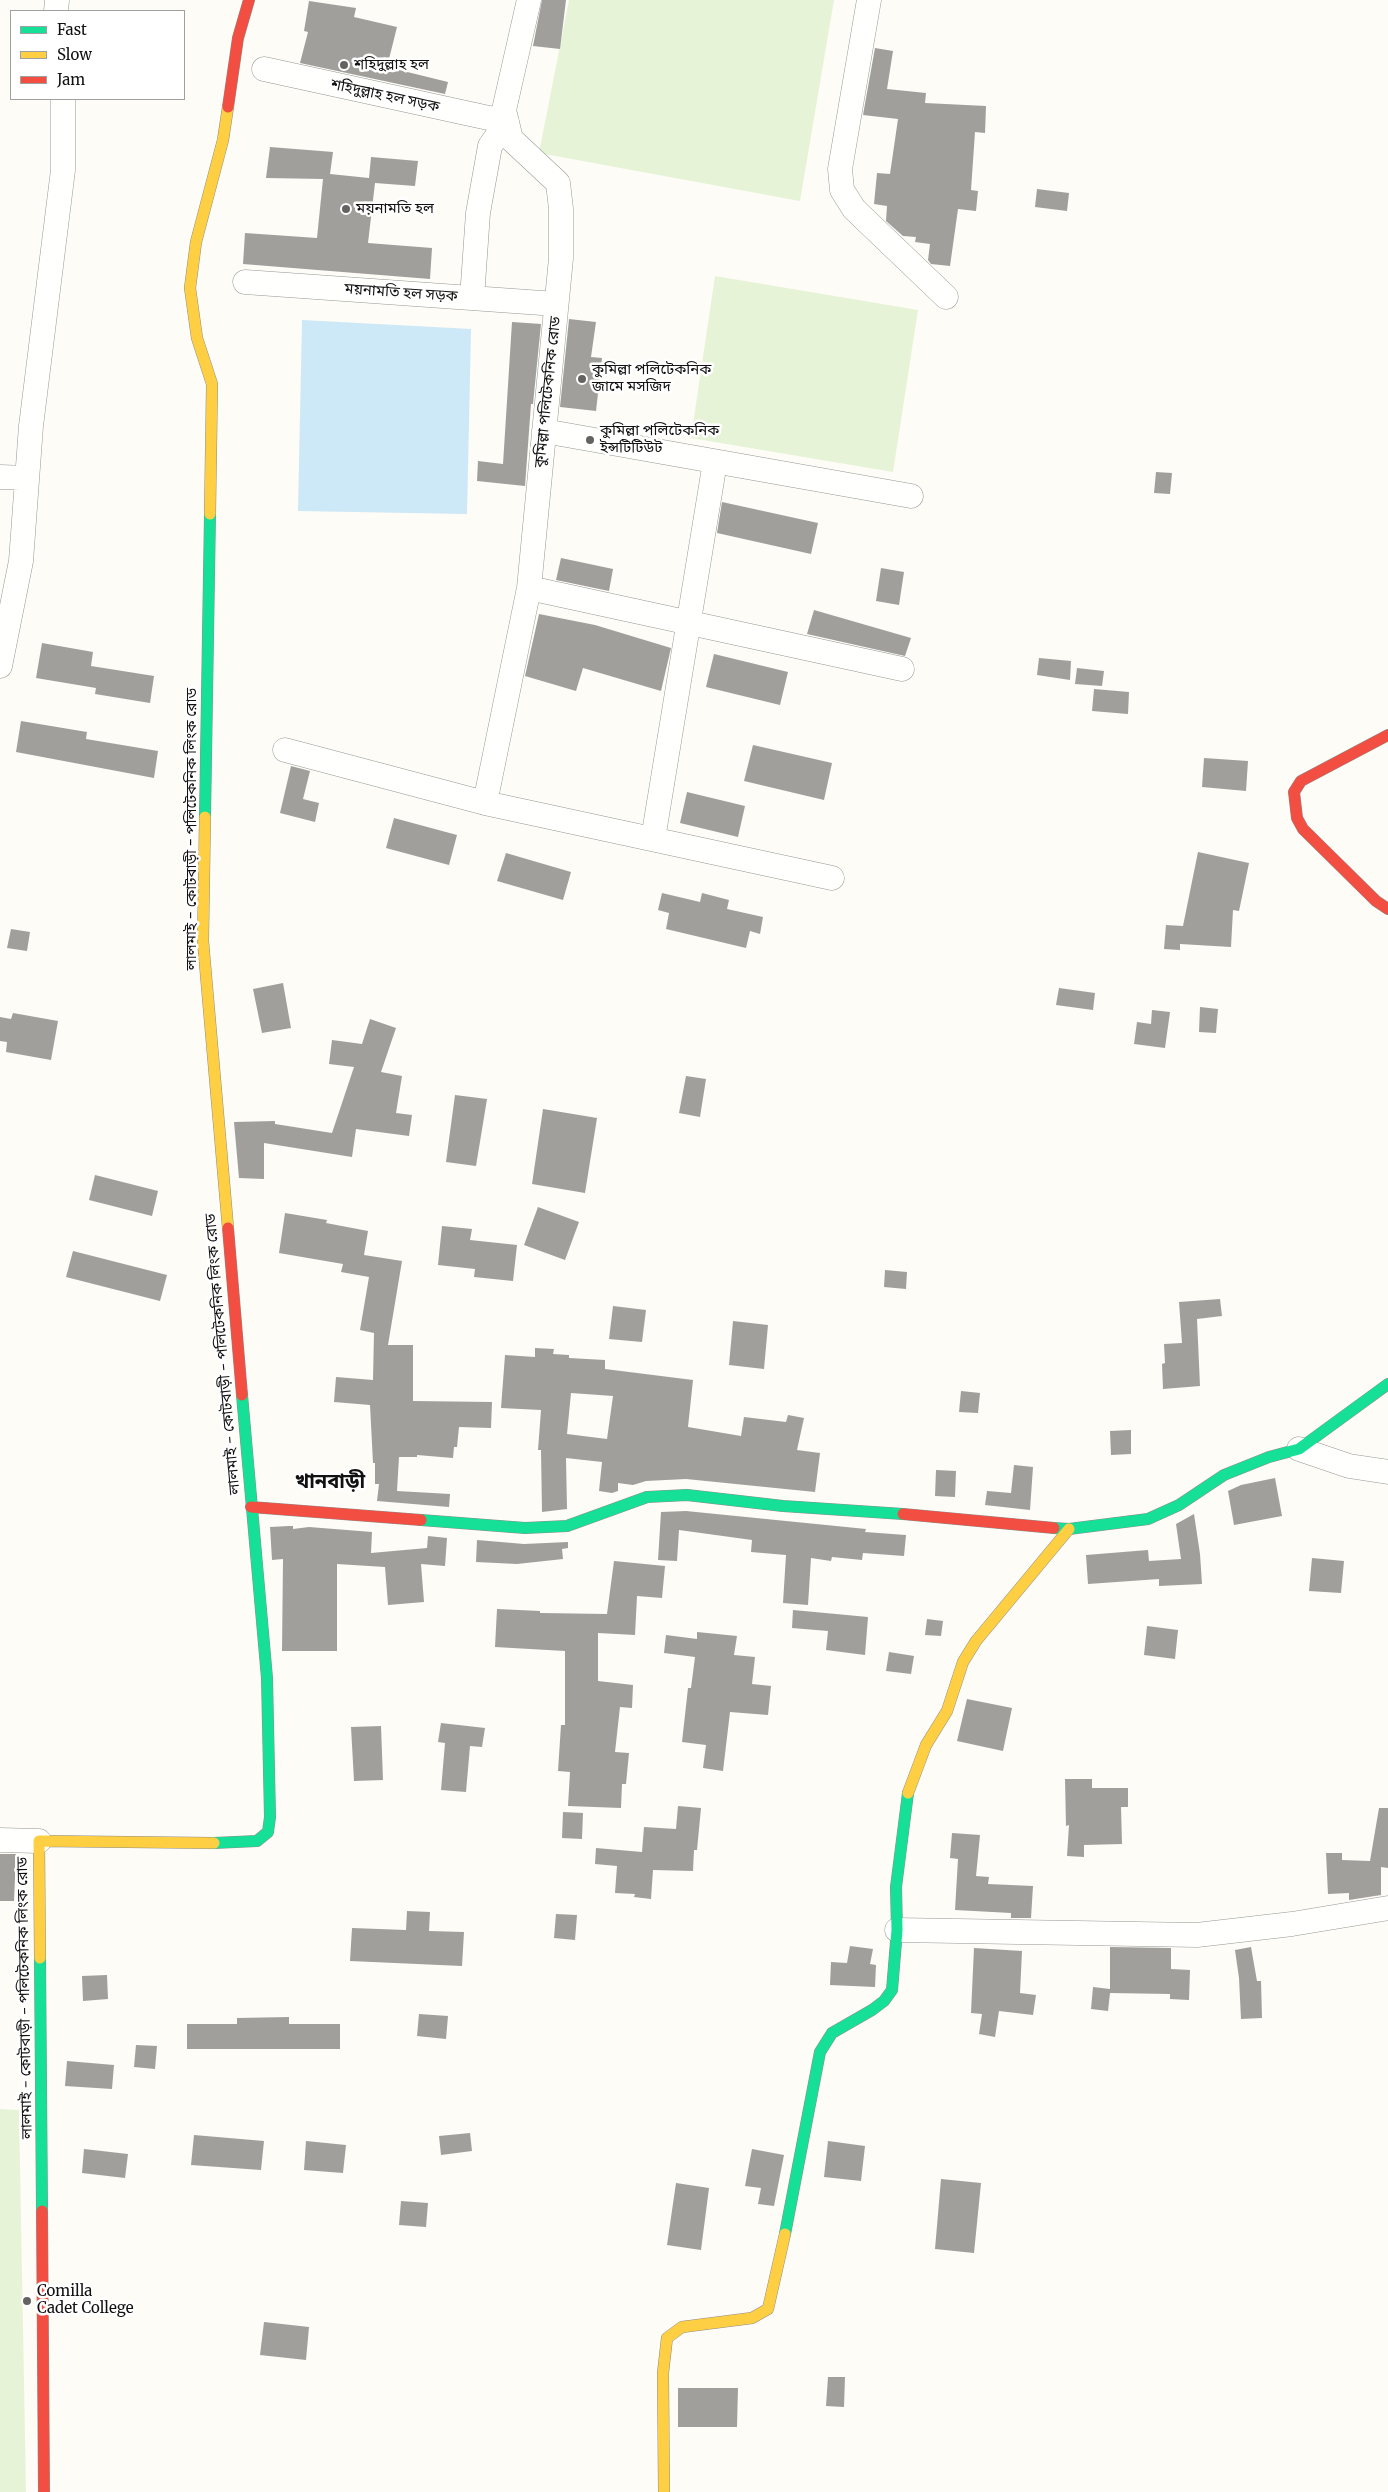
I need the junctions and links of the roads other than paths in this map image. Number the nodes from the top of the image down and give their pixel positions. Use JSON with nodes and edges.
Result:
{"nodes":[{"id":1,"x":249,"y":0,"type":"edge"},
{"id":2,"x":529,"y":0,"type":"edge"},
{"id":3,"x":869,"y":0,"type":"edge"},
{"id":4,"x":264,"y":69,"type":"dead end"},
{"id":5,"x":63,"y":100,"type":"edge"},
{"id":6,"x":507,"y":122,"type":"junction"},
{"id":7,"x":245,"y":282,"type":"dead end"},
{"id":8,"x":946,"y":297,"type":"dead end"},
{"id":9,"x":472,"y":298,"type":"junction"},
{"id":10,"x":556,"y":304,"type":"junction"},
{"id":11,"x":544,"y":431,"type":"junction"},
{"id":12,"x":715,"y":462,"type":"junction"},
{"id":13,"x":0,"y":477,"type":"edge"},
{"id":14,"x":27,"y":478,"type":"junction"},
{"id":15,"x":911,"y":496,"type":"dead end"},
{"id":16,"x":529,"y":588,"type":"junction"},
{"id":17,"x":0,"y":666,"type":"edge"},
{"id":18,"x":902,"y":669,"type":"dead end"},
{"id":19,"x":1388,"y":735,"type":"edge"},
{"id":20,"x":285,"y":750,"type":"dead end"},
{"id":21,"x":485,"y":804,"type":"junction"},
{"id":22,"x":652,"y":839,"type":"junction"},
{"id":23,"x":832,"y":878,"type":"dead end"},
{"id":24,"x":1388,"y":909,"type":"edge"},
{"id":25,"x":1388,"y":1384,"type":"edge"},
{"id":26,"x":1299,"y":1449,"type":"junction"},
{"id":27,"x":1388,"y":1472,"type":"edge"},
{"id":28,"x":251,"y":1507,"type":"junction"},
{"id":29,"x":1069,"y":1529,"type":"junction"},
{"id":30,"x":0,"y":1840,"type":"edge"},
{"id":31,"x":39,"y":1841,"type":"junction"},
{"id":32,"x":1388,"y":1908,"type":"edge"},
{"id":33,"x":897,"y":1930,"type":"junction"},
{"id":34,"x":44,"y":2492,"type":"edge"},
{"id":35,"x":664,"y":2492,"type":"edge"}],
"edges":[{"from":1,"to":28,"type":"main road","name":"লালমাই - কোটবাড়ী - পলিটেকনিক লিংক রোড"},
{"from":2,"to":6,"type":"street","name":"কুমিল্লা পলিটেকনিক রোড"},
{"from":3,"to":8,"type":"street"},
{"from":4,"to":6,"type":"street","name":"শহিদুল্লাহ হল সড়ক"},
{"from":5,"to":14,"type":"street"},
{"from":6,"to":9,"type":"street"},
{"from":6,"to":10,"type":"street","name":"কুমিল্লা পলিটেকনিক রোড"},
{"from":7,"to":9,"type":"street","name":"ময়নামতি হল সড়ক"},
{"from":9,"to":10,"type":"street","name":"ময়নামতি হল সড়ক"},
{"from":10,"to":11,"type":"street","name":"কুমিল্লা পলিটেকনিক রোড"},
{"from":11,"to":12,"type":"street"},
{"from":11,"to":16,"type":"street","name":"কুমিল্লা পলিটেকনিক রোড"},
{"from":12,"to":15,"type":"street"},
{"from":12,"to":22,"type":"street"},
{"from":13,"to":14,"type":"street"},
{"from":14,"to":17,"type":"street"},
{"from":16,"to":18,"type":"street"},
{"from":16,"to":21,"type":"street","name":"কুমিল্লা পলিটেকনিক রোড"},
{"from":19,"to":24,"type":"main road"},
{"from":20,"to":21,"type":"street"},
{"from":21,"to":22,"type":"street"},
{"from":22,"to":23,"type":"street"},
{"from":25,"to":26,"type":"main road"},
{"from":26,"to":27,"type":"street"},
{"from":26,"to":29,"type":"main road"},
{"from":28,"to":29,"type":"main road"},
{"from":28,"to":31,"type":"main road","name":"লালমাই - কোটবাড়ী - পলিটেকনিক লিংক রোড"},
{"from":29,"to":33,"type":"main road"},
{"from":30,"to":31,"type":"street"},
{"from":31,"to":34,"type":"main road","name":"লালমাই - কোটবাড়ী - পলিটেকনিক লিংক রোড"},
{"from":32,"to":33,"type":"street"},
{"from":33,"to":35,"type":"main road"}]}
